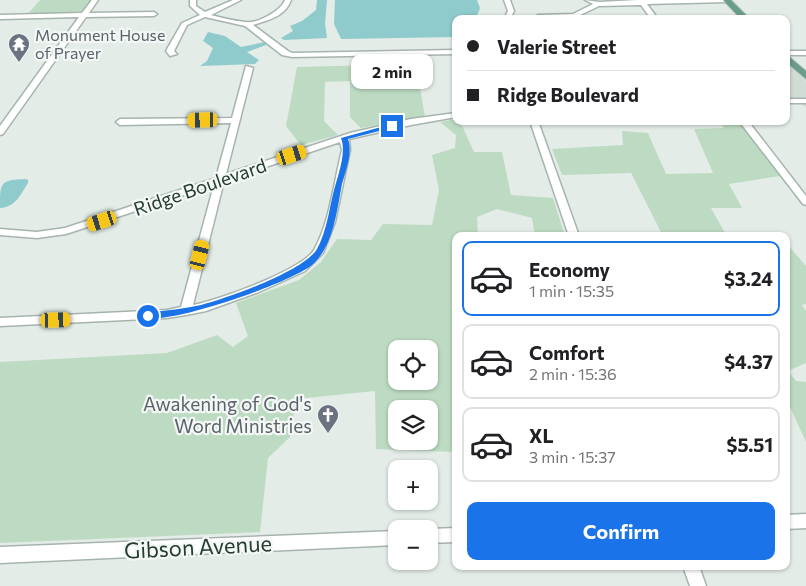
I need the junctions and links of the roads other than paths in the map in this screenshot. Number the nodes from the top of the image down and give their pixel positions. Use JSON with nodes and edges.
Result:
{"nodes":[{"id":1,"x":95,"y":0,"type":"edge"},
{"id":2,"x":194,"y":0,"type":"edge"},
{"id":3,"x":238,"y":0,"type":"edge"},
{"id":4,"x":288,"y":0,"type":"edge"},
{"id":5,"x":507,"y":0,"type":"edge"},
{"id":6,"x":588,"y":0,"type":"edge"},
{"id":7,"x":727,"y":0,"type":"edge"},
{"id":8,"x":642,"y":1,"type":"edge"},
{"id":9,"x":598,"y":4,"type":"junction"},
{"id":10,"x":154,"y":14,"type":"dead end"},
{"id":11,"x":205,"y":14,"type":"junction"},
{"id":12,"x":509,"y":15,"type":"edge"},
{"id":13,"x":576,"y":15,"type":"edge"},
{"id":14,"x":652,"y":15,"type":"edge"},
{"id":15,"x":742,"y":15,"type":"edge"},
{"id":16,"x":84,"y":16,"type":"junction"},
{"id":17,"x":0,"y":17,"type":"edge"},
{"id":18,"x":247,"y":25,"type":"junction"},
{"id":19,"x":452,"y":52,"type":"edge"},
{"id":20,"x":790,"y":53,"type":"edge"},
{"id":21,"x":806,"y":53,"type":"edge"},
{"id":22,"x":173,"y":54,"type":"dead end"},
{"id":23,"x":790,"y":61,"type":"edge"},
{"id":24,"x":249,"y":68,"type":"dead end"},
{"id":25,"x":806,"y":76,"type":"edge"},
{"id":26,"x":806,"y":101,"type":"edge"},
{"id":27,"x":790,"y":102,"type":"edge"},
{"id":28,"x":452,"y":115,"type":"edge"},
{"id":29,"x":235,"y":120,"type":"junction"},
{"id":30,"x":120,"y":122,"type":"dead end"},
{"id":31,"x":535,"y":125,"type":"edge"},
{"id":32,"x":746,"y":125,"type":"edge"},
{"id":33,"x":0,"y":132,"type":"edge"},
{"id":34,"x":344,"y":138,"type":"junction"},
{"id":35,"x":220,"y":180,"type":"junction"},
{"id":36,"x":806,"y":202,"type":"edge"},
{"id":37,"x":0,"y":232,"type":"edge"},
{"id":38,"x":573,"y":232,"type":"edge"},
{"id":39,"x":186,"y":311,"type":"junction"},
{"id":40,"x":0,"y":322,"type":"edge"},
{"id":41,"x":806,"y":521,"type":"edge"},
{"id":42,"x":790,"y":522,"type":"edge"},
{"id":43,"x":452,"y":535,"type":"edge"},
{"id":44,"x":438,"y":536,"type":"edge"},
{"id":45,"x":388,"y":538,"type":"edge"},
{"id":46,"x":0,"y":555,"type":"edge"},
{"id":47,"x":692,"y":570,"type":"edge"},
{"id":48,"x":698,"y":586,"type":"edge"}],
"edges":[{"from":1,"to":16,"type":"street"},
{"from":2,"to":11,"type":"street"},
{"from":3,"to":11,"type":"street"},
{"from":4,"to":18,"type":"street"},
{"from":5,"to":12,"type":"street"},
{"from":6,"to":9,"type":"street"},
{"from":7,"to":8,"type":"street"},
{"from":7,"to":15,"type":"main road"},
{"from":8,"to":9,"type":"street"},
{"from":8,"to":14,"type":"street"},
{"from":9,"to":13,"type":"street"},
{"from":10,"to":16,"type":"street"},
{"from":11,"to":18,"type":"street"},
{"from":11,"to":22,"type":"street"},
{"from":16,"to":17,"type":"street"},
{"from":16,"to":33,"type":"street"},
{"from":18,"to":19,"type":"street"},
{"from":20,"to":21,"type":"street"},
{"from":23,"to":25,"type":"main road"},
{"from":24,"to":29,"type":"street"},
{"from":26,"to":27,"type":"street"},
{"from":28,"to":34,"type":"street","name":"Ridge Boulevard"},
{"from":29,"to":30,"type":"street"},
{"from":29,"to":35,"type":"street"},
{"from":31,"to":38,"type":"street"},
{"from":32,"to":36,"type":"street"},
{"from":34,"to":35,"type":"street","name":"Ridge Boulevard"},
{"from":34,"to":39,"type":"street"},
{"from":35,"to":37,"type":"street","name":"Ridge Boulevard"},
{"from":35,"to":39,"type":"street"},
{"from":39,"to":40,"type":"street"},
{"from":41,"to":42,"type":"street"},
{"from":43,"to":44,"type":"street"},
{"from":45,"to":46,"type":"street","name":"Gibson Avenue"},
{"from":47,"to":48,"type":"street"}]}
